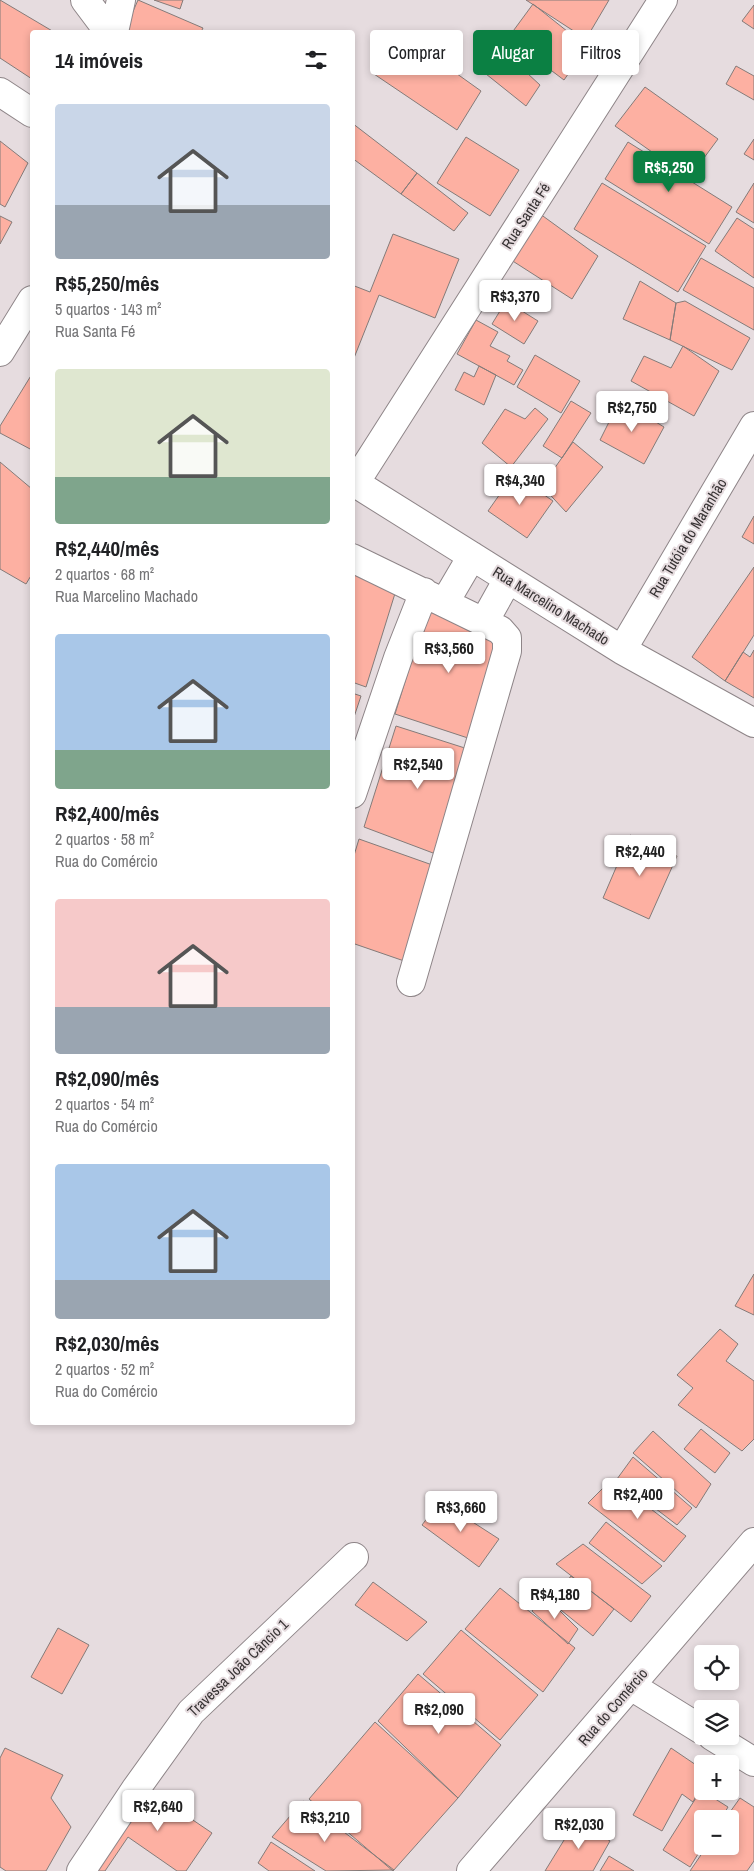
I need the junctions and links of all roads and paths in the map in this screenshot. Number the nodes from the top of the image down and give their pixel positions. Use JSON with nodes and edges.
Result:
{"nodes":[{"id":1,"x":85,"y":0,"type":"edge"},
{"id":2,"x":121,"y":0,"type":"edge"},
{"id":3,"x":663,"y":0,"type":"edge"},
{"id":4,"x":108,"y":30,"type":"edge"},
{"id":5,"x":114,"y":30,"type":"edge"},
{"id":6,"x":0,"y":92,"type":"edge"},
{"id":7,"x":30,"y":112,"type":"edge"},
{"id":8,"x":30,"y":303,"type":"edge"},
{"id":9,"x":3,"y":343,"type":"edge"},
{"id":10,"x":754,"y":426,"type":"edge"},
{"id":11,"x":355,"y":480,"type":"edge"},
{"id":12,"x":355,"y":483,"type":"edge"},
{"id":13,"x":472,"y":556,"type":"junction"},
{"id":14,"x":355,"y":559,"type":"edge"},
{"id":15,"x":508,"y":579,"type":"junction"},
{"id":16,"x":434,"y":597,"type":"junction"},
{"id":17,"x":484,"y":622,"type":"junction"},
{"id":18,"x":622,"y":650,"type":"junction"},
{"id":19,"x":754,"y":723,"type":"edge"},
{"id":20,"x":355,"y":785,"type":"edge"},
{"id":21,"x":411,"y":982,"type":"dead end"},
{"id":22,"x":754,"y":1542,"type":"edge"},
{"id":23,"x":354,"y":1557,"type":"dead end"},
{"id":24,"x":631,"y":1686,"type":"junction"},
{"id":25,"x":694,"y":1725,"type":"edge"},
{"id":26,"x":727,"y":1745,"type":"edge"},
{"id":27,"x":754,"y":1762,"type":"edge"},
{"id":28,"x":82,"y":1871,"type":"edge"},
{"id":29,"x":472,"y":1871,"type":"edge"}],
"edges":[{"from":1,"to":4,"type":"street"},
{"from":2,"to":5,"type":"street"},
{"from":3,"to":11,"type":"street","name":"Rua Santa Fé"},
{"from":6,"to":7,"type":"street"},
{"from":8,"to":9,"type":"street"},
{"from":10,"to":18,"type":"street","name":"Rua Tutóia do Maranhão"},
{"from":12,"to":13,"type":"street","name":"Rua Marcelino Machado"},
{"from":13,"to":15,"type":"street","name":"Rua Marcelino Machado"},
{"from":13,"to":16,"type":"street"},
{"from":14,"to":16,"type":"street"},
{"from":15,"to":17,"type":"street"},
{"from":15,"to":18,"type":"street","name":"Rua Marcelino Machado"},
{"from":16,"to":17,"type":"street"},
{"from":16,"to":20,"type":"street"},
{"from":17,"to":21,"type":"street"},
{"from":18,"to":19,"type":"street","name":"Rua Marcelino Machado"},
{"from":22,"to":24,"type":"street","name":"Rua do Comércio"},
{"from":23,"to":28,"type":"street","name":"Travessa João Câncio 1"},
{"from":24,"to":25,"type":"street"},
{"from":24,"to":29,"type":"street","name":"Rua do Comércio"},
{"from":26,"to":27,"type":"street"}]}
